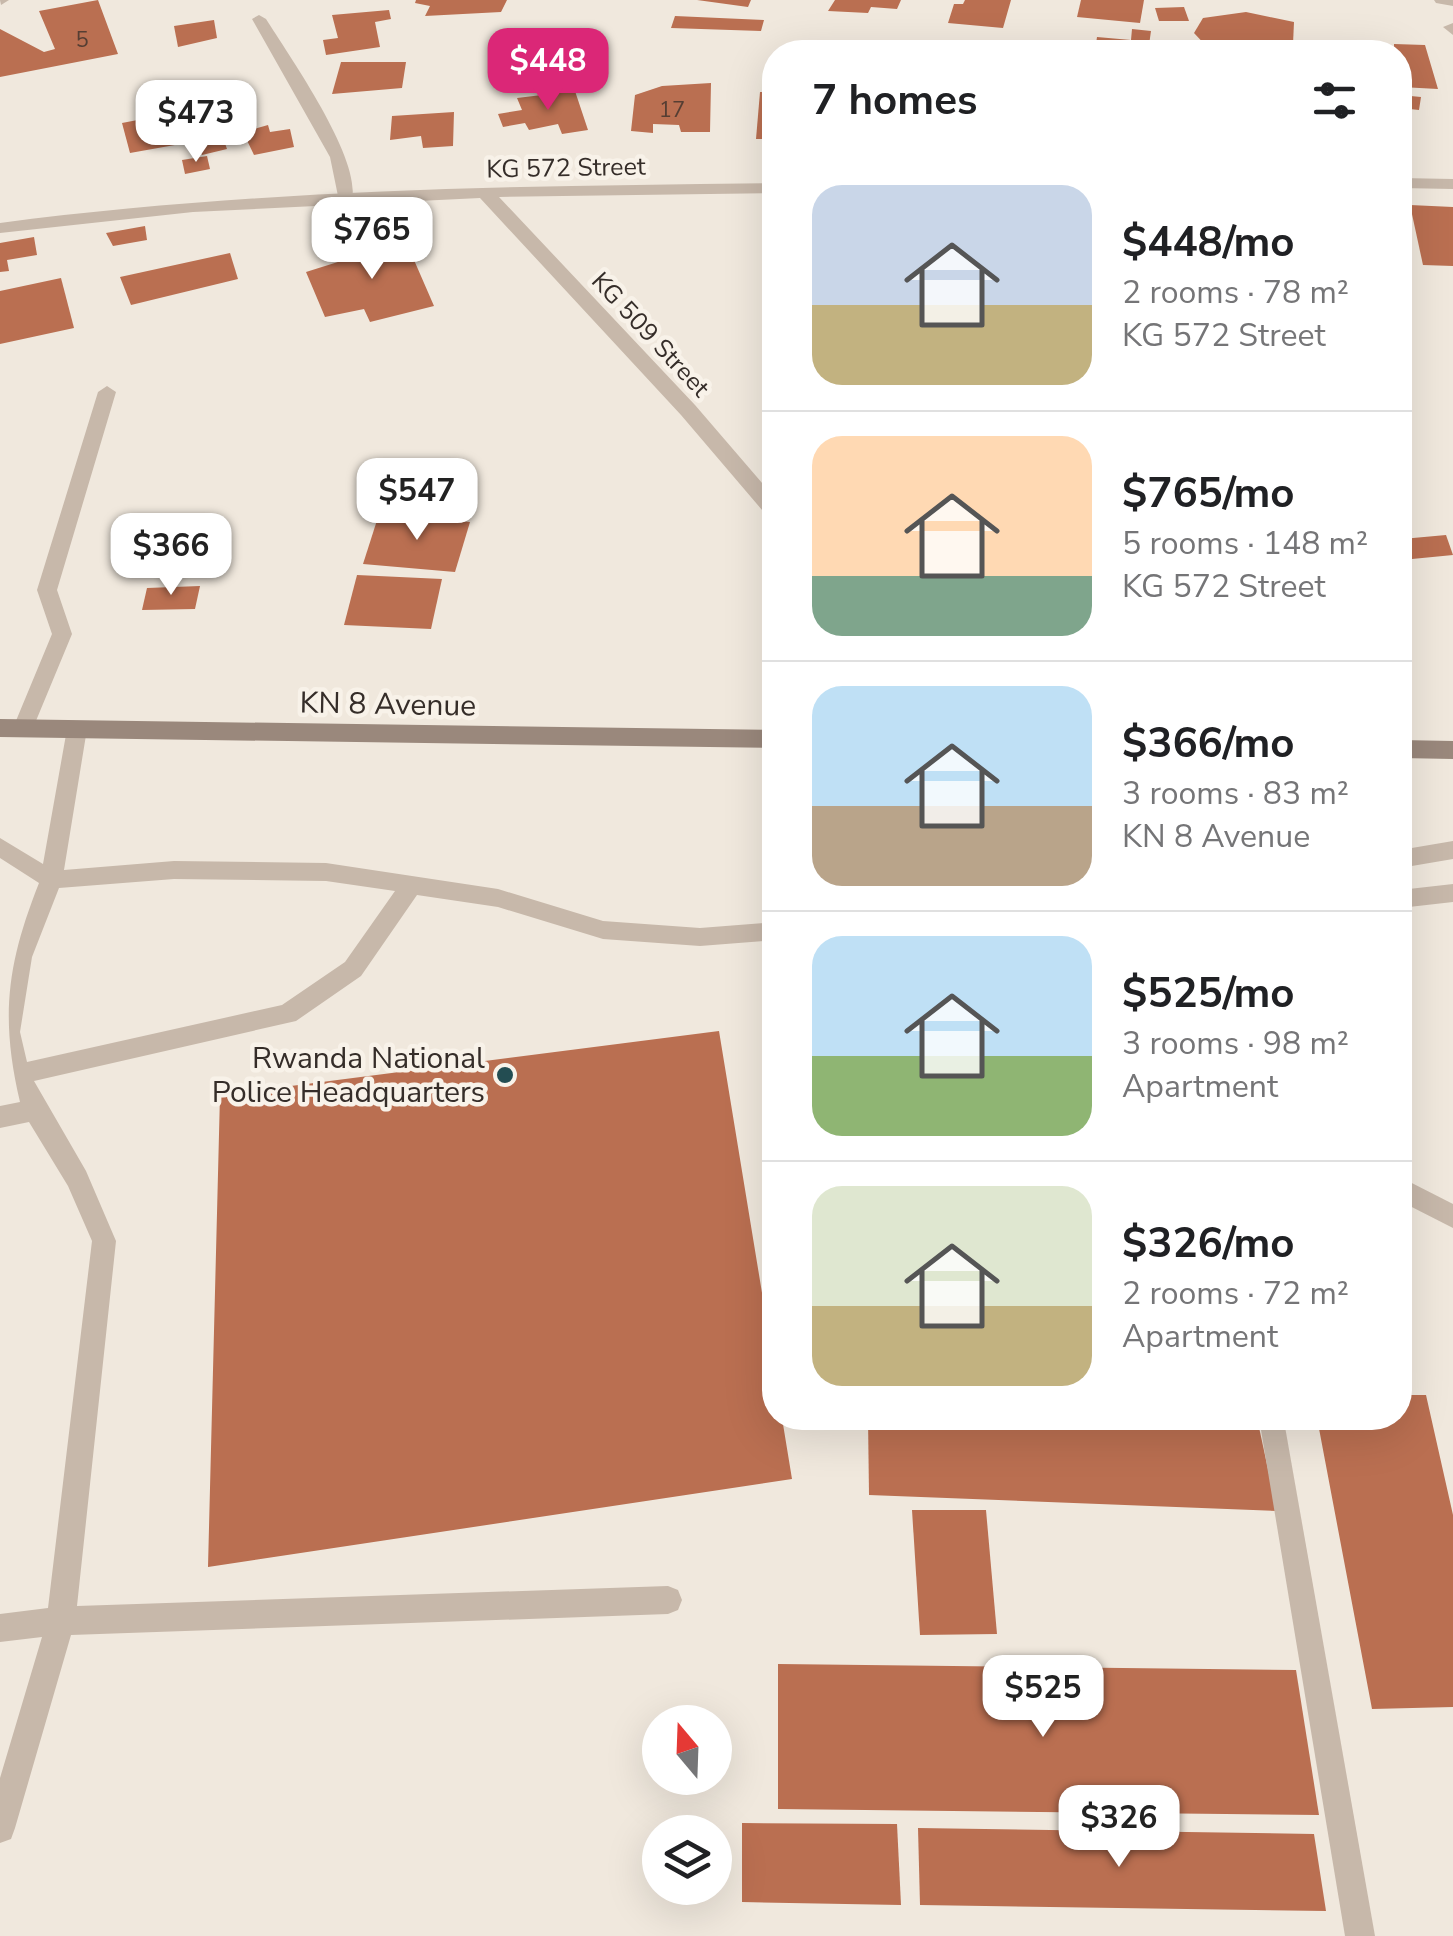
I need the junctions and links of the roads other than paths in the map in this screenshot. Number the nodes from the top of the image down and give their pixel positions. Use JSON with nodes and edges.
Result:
{"nodes":[{"id":1,"x":1442,"y":0,"type":"edge"},
{"id":2,"x":1453,"y":1,"type":"edge"},
{"id":3,"x":258,"y":20,"type":"dead end"},
{"id":4,"x":1412,"y":183,"type":"edge"},
{"id":5,"x":1453,"y":184,"type":"edge"},
{"id":6,"x":762,"y":188,"type":"edge"},
{"id":7,"x":486,"y":194,"type":"junction"},
{"id":8,"x":346,"y":196,"type":"junction"},
{"id":9,"x":0,"y":228,"type":"edge"},
{"id":10,"x":108,"y":392,"type":"dead end"},
{"id":11,"x":762,"y":497,"type":"edge"},
{"id":12,"x":12,"y":728,"type":"edge"},
{"id":13,"x":78,"y":729,"type":"junction"},
{"id":14,"x":762,"y":739,"type":"edge"},
{"id":15,"x":1412,"y":749,"type":"edge"},
{"id":16,"x":1453,"y":750,"type":"edge"},
{"id":17,"x":0,"y":846,"type":"edge"},
{"id":18,"x":1453,"y":850,"type":"edge"},
{"id":19,"x":1412,"y":857,"type":"edge"},
{"id":20,"x":51,"y":880,"type":"junction"},
{"id":21,"x":412,"y":885,"type":"junction"},
{"id":22,"x":1453,"y":893,"type":"edge"},
{"id":23,"x":1412,"y":898,"type":"edge"},
{"id":24,"x":762,"y":932,"type":"edge"},
{"id":25,"x":19,"y":1074,"type":"junction"},
{"id":26,"x":35,"y":1110,"type":"junction"},
{"id":27,"x":0,"y":1116,"type":"edge"},
{"id":28,"x":1412,"y":1195,"type":"edge"},
{"id":29,"x":1453,"y":1217,"type":"edge"},
{"id":30,"x":1273,"y":1430,"type":"edge"},
{"id":31,"x":668,"y":1600,"type":"dead end"},
{"id":32,"x":61,"y":1621,"type":"junction"},
{"id":33,"x":0,"y":1628,"type":"edge"},
{"id":34,"x":0,"y":1828,"type":"edge"},
{"id":35,"x":1360,"y":1936,"type":"edge"}],
"edges":[{"from":1,"to":2,"type":"street"},
{"from":3,"to":8,"type":"lane"},
{"from":4,"to":5,"type":"street"},
{"from":6,"to":7,"type":"street","name":"KG 572 Street"},
{"from":7,"to":8,"type":"street","name":"KG 572 Street"},
{"from":7,"to":11,"type":"street","name":"KG 509 Street"},
{"from":8,"to":9,"type":"street","name":"KG 572 Street"},
{"from":10,"to":12,"type":"lane"},
{"from":12,"to":13,"type":"main road","name":"KN 8 Avenue"},
{"from":13,"to":14,"type":"main road","name":"KN 8 Avenue"},
{"from":13,"to":20,"type":"lane"},
{"from":15,"to":16,"type":"main road"},
{"from":17,"to":20,"type":"lane"},
{"from":18,"to":19,"type":"lane"},
{"from":20,"to":21,"type":"lane"},
{"from":20,"to":25,"type":"lane"},
{"from":21,"to":24,"type":"lane"},
{"from":21,"to":25,"type":"lane"},
{"from":22,"to":23,"type":"lane"},
{"from":25,"to":26,"type":"lane"},
{"from":26,"to":27,"type":"lane"},
{"from":26,"to":32,"type":"lane"},
{"from":28,"to":29,"type":"lane"},
{"from":30,"to":35,"type":"lane"},
{"from":31,"to":32,"type":"lane"},
{"from":32,"to":33,"type":"lane"},
{"from":32,"to":34,"type":"lane"}]}
